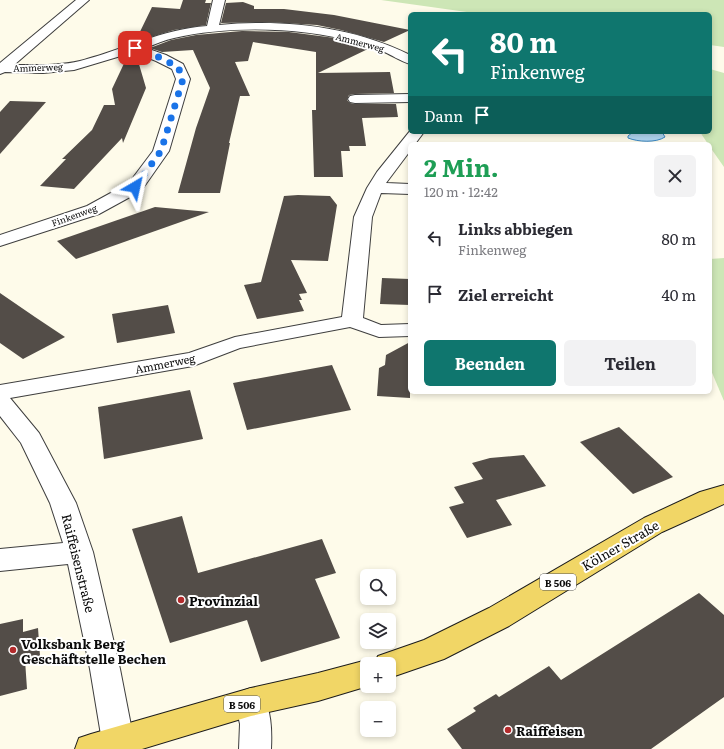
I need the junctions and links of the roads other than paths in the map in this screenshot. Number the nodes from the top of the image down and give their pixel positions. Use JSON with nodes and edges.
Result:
{"nodes":[{"id":1,"x":76,"y":0,"type":"edge"},
{"id":2,"x":82,"y":0,"type":"edge"},
{"id":3,"x":218,"y":0,"type":"edge"},
{"id":4,"x":212,"y":28,"type":"junction"},
{"id":5,"x":135,"y":48,"type":"junction"},
{"id":6,"x":408,"y":59,"type":"edge"},
{"id":7,"x":2,"y":67,"type":"edge"},
{"id":8,"x":408,"y":98,"type":"edge"},
{"id":9,"x":355,"y":99,"type":"dead end"},
{"id":10,"x":414,"y":134,"type":"edge"},
{"id":11,"x":408,"y":142,"type":"edge"},
{"id":12,"x":408,"y":142,"type":"edge"},
{"id":13,"x":376,"y":188,"type":"junction"},
{"id":14,"x":408,"y":189,"type":"edge"},
{"id":15,"x":0,"y":241,"type":"edge"},
{"id":16,"x":352,"y":321,"type":"junction"},
{"id":17,"x":408,"y":330,"type":"edge"},
{"id":18,"x":0,"y":392,"type":"edge"},
{"id":19,"x":0,"y":401,"type":"edge"},
{"id":20,"x":724,"y":494,"type":"edge"},
{"id":21,"x":79,"y":552,"type":"junction"},
{"id":22,"x":0,"y":560,"type":"edge"},
{"id":23,"x":396,"y":663,"type":"edge"},
{"id":24,"x":360,"y":675,"type":"edge"},
{"id":25,"x":251,"y":702,"type":"junction"},
{"id":26,"x":105,"y":745,"type":"edge"},
{"id":27,"x":255,"y":749,"type":"edge"}],
"edges":[{"from":1,"to":2,"type":"street"},
{"from":2,"to":7,"type":"street"},
{"from":3,"to":4,"type":"street"},
{"from":4,"to":5,"type":"street","name":"Ammerweg"},
{"from":4,"to":6,"type":"street","name":"Ammerweg"},
{"from":5,"to":7,"type":"street","name":"Ammerweg"},
{"from":5,"to":15,"type":"street","name":"Finkenweg"},
{"from":8,"to":9,"type":"street"},
{"from":10,"to":12,"type":"street"},
{"from":11,"to":13,"type":"street"},
{"from":13,"to":14,"type":"street"},
{"from":13,"to":16,"type":"street"},
{"from":16,"to":17,"type":"street"},
{"from":16,"to":18,"type":"street","name":"Ammerweg"},
{"from":19,"to":21,"type":"street","name":"Raiffeisenstraße"},
{"from":20,"to":23,"type":"main road","name":"Kölner Straße","number":"B 506"},
{"from":21,"to":22,"type":"street"},
{"from":21,"to":26,"type":"street","name":"Raiffeisenstraße"},
{"from":24,"to":25,"type":"main road","number":"B 506"},
{"from":25,"to":26,"type":"main road","number":"B 506"},
{"from":25,"to":27,"type":"street"}]}
